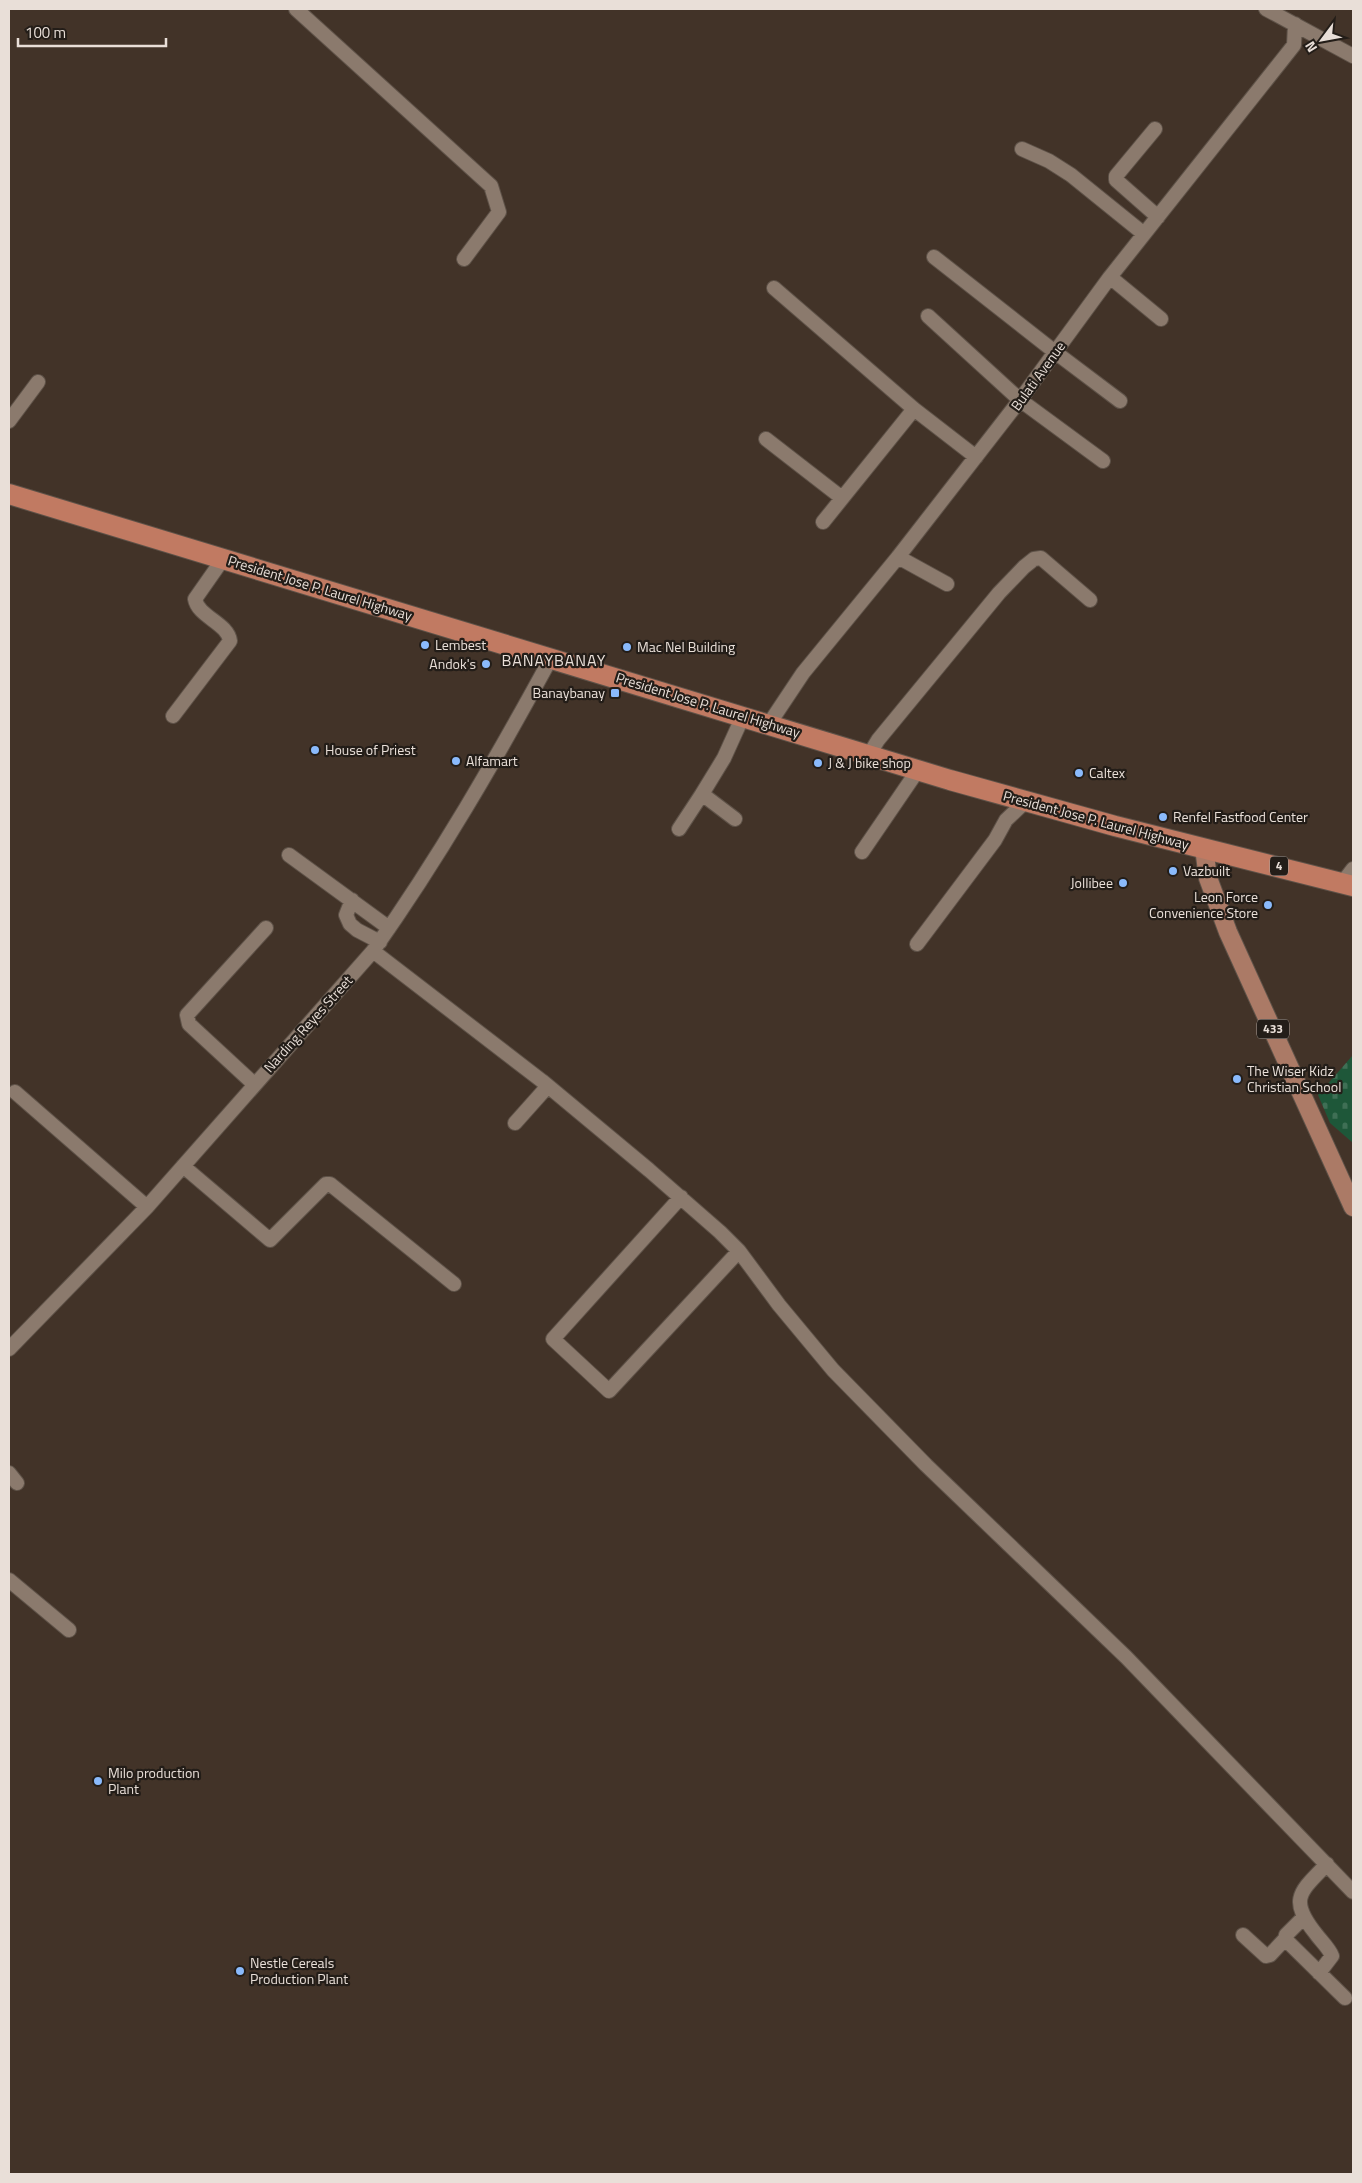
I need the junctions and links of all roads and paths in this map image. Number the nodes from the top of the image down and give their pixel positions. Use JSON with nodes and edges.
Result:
{"nodes":[{"id":1,"x":296,"y":9,"type":"edge"},
{"id":2,"x":1266,"y":9,"type":"edge"},
{"id":3,"x":1295,"y":24,"type":"junction"},
{"id":4,"x":1353,"y":56,"type":"edge"},
{"id":5,"x":1155,"y":129,"type":"dead end"},
{"id":6,"x":1022,"y":149,"type":"dead end"},
{"id":7,"x":1158,"y":217,"type":"junction"},
{"id":8,"x":1144,"y":234,"type":"junction"},
{"id":9,"x":934,"y":256,"type":"dead end"},
{"id":10,"x":464,"y":258,"type":"dead end"},
{"id":11,"x":1110,"y":277,"type":"junction"},
{"id":12,"x":774,"y":288,"type":"dead end"},
{"id":13,"x":928,"y":316,"type":"dead end"},
{"id":14,"x":1161,"y":319,"type":"dead end"},
{"id":15,"x":1055,"y":352,"type":"junction"},
{"id":16,"x":38,"y":382,"type":"dead end"},
{"id":17,"x":1020,"y":400,"type":"junction"},
{"id":18,"x":1120,"y":401,"type":"dead end"},
{"id":19,"x":914,"y":409,"type":"junction"},
{"id":20,"x":9,"y":421,"type":"edge"},
{"id":21,"x":766,"y":439,"type":"dead end"},
{"id":22,"x":976,"y":457,"type":"junction"},
{"id":23,"x":1103,"y":461,"type":"dead end"},
{"id":24,"x":9,"y":494,"type":"edge"},
{"id":25,"x":842,"y":498,"type":"junction"},
{"id":26,"x":823,"y":522,"type":"dead end"},
{"id":27,"x":898,"y":558,"type":"junction"},
{"id":28,"x":223,"y":559,"type":"junction"},
{"id":29,"x":946,"y":584,"type":"dead end"},
{"id":30,"x":1090,"y":600,"type":"dead end"},
{"id":31,"x":551,"y":658,"type":"junction"},
{"id":32,"x":173,"y":716,"type":"dead end"},
{"id":33,"x":743,"y":716,"type":"junction"},
{"id":34,"x":769,"y":724,"type":"junction"},
{"id":35,"x":869,"y":754,"type":"junction"},
{"id":36,"x":918,"y":770,"type":"junction"},
{"id":37,"x":702,"y":794,"type":"junction"},
{"id":38,"x":1024,"y":802,"type":"junction"},
{"id":39,"x":735,"y":819,"type":"dead end"},
{"id":40,"x":679,"y":829,"type":"dead end"},
{"id":41,"x":1204,"y":848,"type":"junction"},
{"id":42,"x":862,"y":852,"type":"dead end"},
{"id":43,"x":289,"y":854,"type":"dead end"},
{"id":44,"x":1350,"y":879,"type":"edge"},
{"id":45,"x":352,"y":900,"type":"junction"},
{"id":46,"x":266,"y":928,"type":"dead end"},
{"id":47,"x":389,"y":928,"type":"junction"},
{"id":48,"x":917,"y":944,"type":"dead end"},
{"id":49,"x":376,"y":947,"type":"junction"},
{"id":50,"x":254,"y":1084,"type":"junction"},
{"id":51,"x":548,"y":1086,"type":"junction"},
{"id":52,"x":15,"y":1092,"type":"dead end"},
{"id":53,"x":515,"y":1123,"type":"dead end"},
{"id":54,"x":183,"y":1166,"type":"junction"},
{"id":55,"x":681,"y":1198,"type":"junction"},
{"id":56,"x":147,"y":1207,"type":"junction"},
{"id":57,"x":1353,"y":1207,"type":"edge"},
{"id":58,"x":740,"y":1251,"type":"junction"},
{"id":59,"x":454,"y":1284,"type":"dead end"},
{"id":60,"x":9,"y":1349,"type":"edge"},
{"id":61,"x":9,"y":1580,"type":"edge"},
{"id":62,"x":69,"y":1630,"type":"dead end"},
{"id":63,"x":1327,"y":1864,"type":"junction"},
{"id":64,"x":1353,"y":1892,"type":"edge"},
{"id":65,"x":1303,"y":1918,"type":"junction"},
{"id":66,"x":1243,"y":1935,"type":"dead end"},
{"id":67,"x":1285,"y":1938,"type":"junction"},
{"id":68,"x":1319,"y":1973,"type":"junction"},
{"id":69,"x":1345,"y":1998,"type":"dead end"}],
"edges":[{"from":1,"to":10,"type":"street"},
{"from":2,"to":3,"type":"street"},
{"from":3,"to":4,"type":"street"},
{"from":3,"to":7,"type":"street","name":"Bulati Avenue"},
{"from":5,"to":7,"type":"street"},
{"from":6,"to":8,"type":"street"},
{"from":7,"to":8,"type":"street","name":"Bulati Avenue"},
{"from":8,"to":11,"type":"street","name":"Bulati Avenue"},
{"from":9,"to":15,"type":"street"},
{"from":11,"to":14,"type":"street"},
{"from":11,"to":15,"type":"street","name":"Bulati Avenue"},
{"from":12,"to":19,"type":"street"},
{"from":13,"to":17,"type":"street"},
{"from":15,"to":17,"type":"street","name":"Bulati Avenue"},
{"from":15,"to":18,"type":"street"},
{"from":16,"to":20,"type":"street"},
{"from":17,"to":22,"type":"street","name":"Bulati Avenue"},
{"from":17,"to":23,"type":"street"},
{"from":19,"to":22,"type":"street"},
{"from":19,"to":25,"type":"street"},
{"from":21,"to":25,"type":"street"},
{"from":22,"to":27,"type":"street","name":"Bulati Avenue"},
{"from":24,"to":28,"type":"highway","name":"President Jose P. Laurel Highway","number":"4"},
{"from":25,"to":26,"type":"street"},
{"from":27,"to":29,"type":"street"},
{"from":27,"to":34,"type":"street","name":"Bulati Avenue"},
{"from":28,"to":31,"type":"highway","name":"President Jose P. Laurel Highway","number":"4"},
{"from":28,"to":32,"type":"street"},
{"from":30,"to":35,"type":"street"},
{"from":31,"to":33,"type":"highway","name":"President Jose P. Laurel Highway","number":"4"},
{"from":31,"to":47,"type":"street","name":"Narding Reyes Street"},
{"from":33,"to":34,"type":"highway","name":"President Jose P. Laurel Highway","number":"4"},
{"from":33,"to":37,"type":"street"},
{"from":34,"to":35,"type":"highway","name":"President Jose P. Laurel Highway","number":"4"},
{"from":35,"to":36,"type":"highway","name":"President Jose P. Laurel Highway","number":"4"},
{"from":36,"to":38,"type":"highway","name":"President Jose P. Laurel Highway","number":"4"},
{"from":36,"to":42,"type":"street"},
{"from":37,"to":39,"type":"street"},
{"from":37,"to":40,"type":"street"},
{"from":38,"to":41,"type":"highway","name":"President Jose P. Laurel Highway","number":"4"},
{"from":38,"to":48,"type":"street"},
{"from":41,"to":44,"type":"highway","name":"President Jose P. Laurel Highway","number":"4"},
{"from":41,"to":57,"type":"main road","number":"433"},
{"from":43,"to":45,"type":"street"},
{"from":45,"to":47,"type":"street"},
{"from":45,"to":49,"type":"street"},
{"from":46,"to":50,"type":"street"},
{"from":47,"to":49,"type":"street","name":"Narding Reyes Street"},
{"from":49,"to":50,"type":"street","name":"Narding Reyes Street"},
{"from":49,"to":51,"type":"street"},
{"from":50,"to":54,"type":"street","name":"Narding Reyes Street"},
{"from":51,"to":53,"type":"street"},
{"from":51,"to":55,"type":"street"},
{"from":52,"to":56,"type":"street"},
{"from":54,"to":56,"type":"street","name":"Narding Reyes Street"},
{"from":54,"to":59,"type":"street"},
{"from":55,"to":58,"type":"street"},
{"from":55,"to":58,"type":"street"},
{"from":56,"to":60,"type":"street","name":"Narding Reyes Street"},
{"from":58,"to":63,"type":"street"},
{"from":61,"to":62,"type":"street"},
{"from":63,"to":64,"type":"street"},
{"from":63,"to":65,"type":"street"},
{"from":65,"to":67,"type":"street"},
{"from":65,"to":68,"type":"street"},
{"from":66,"to":67,"type":"street"},
{"from":67,"to":68,"type":"street"},
{"from":68,"to":69,"type":"street"}]}
